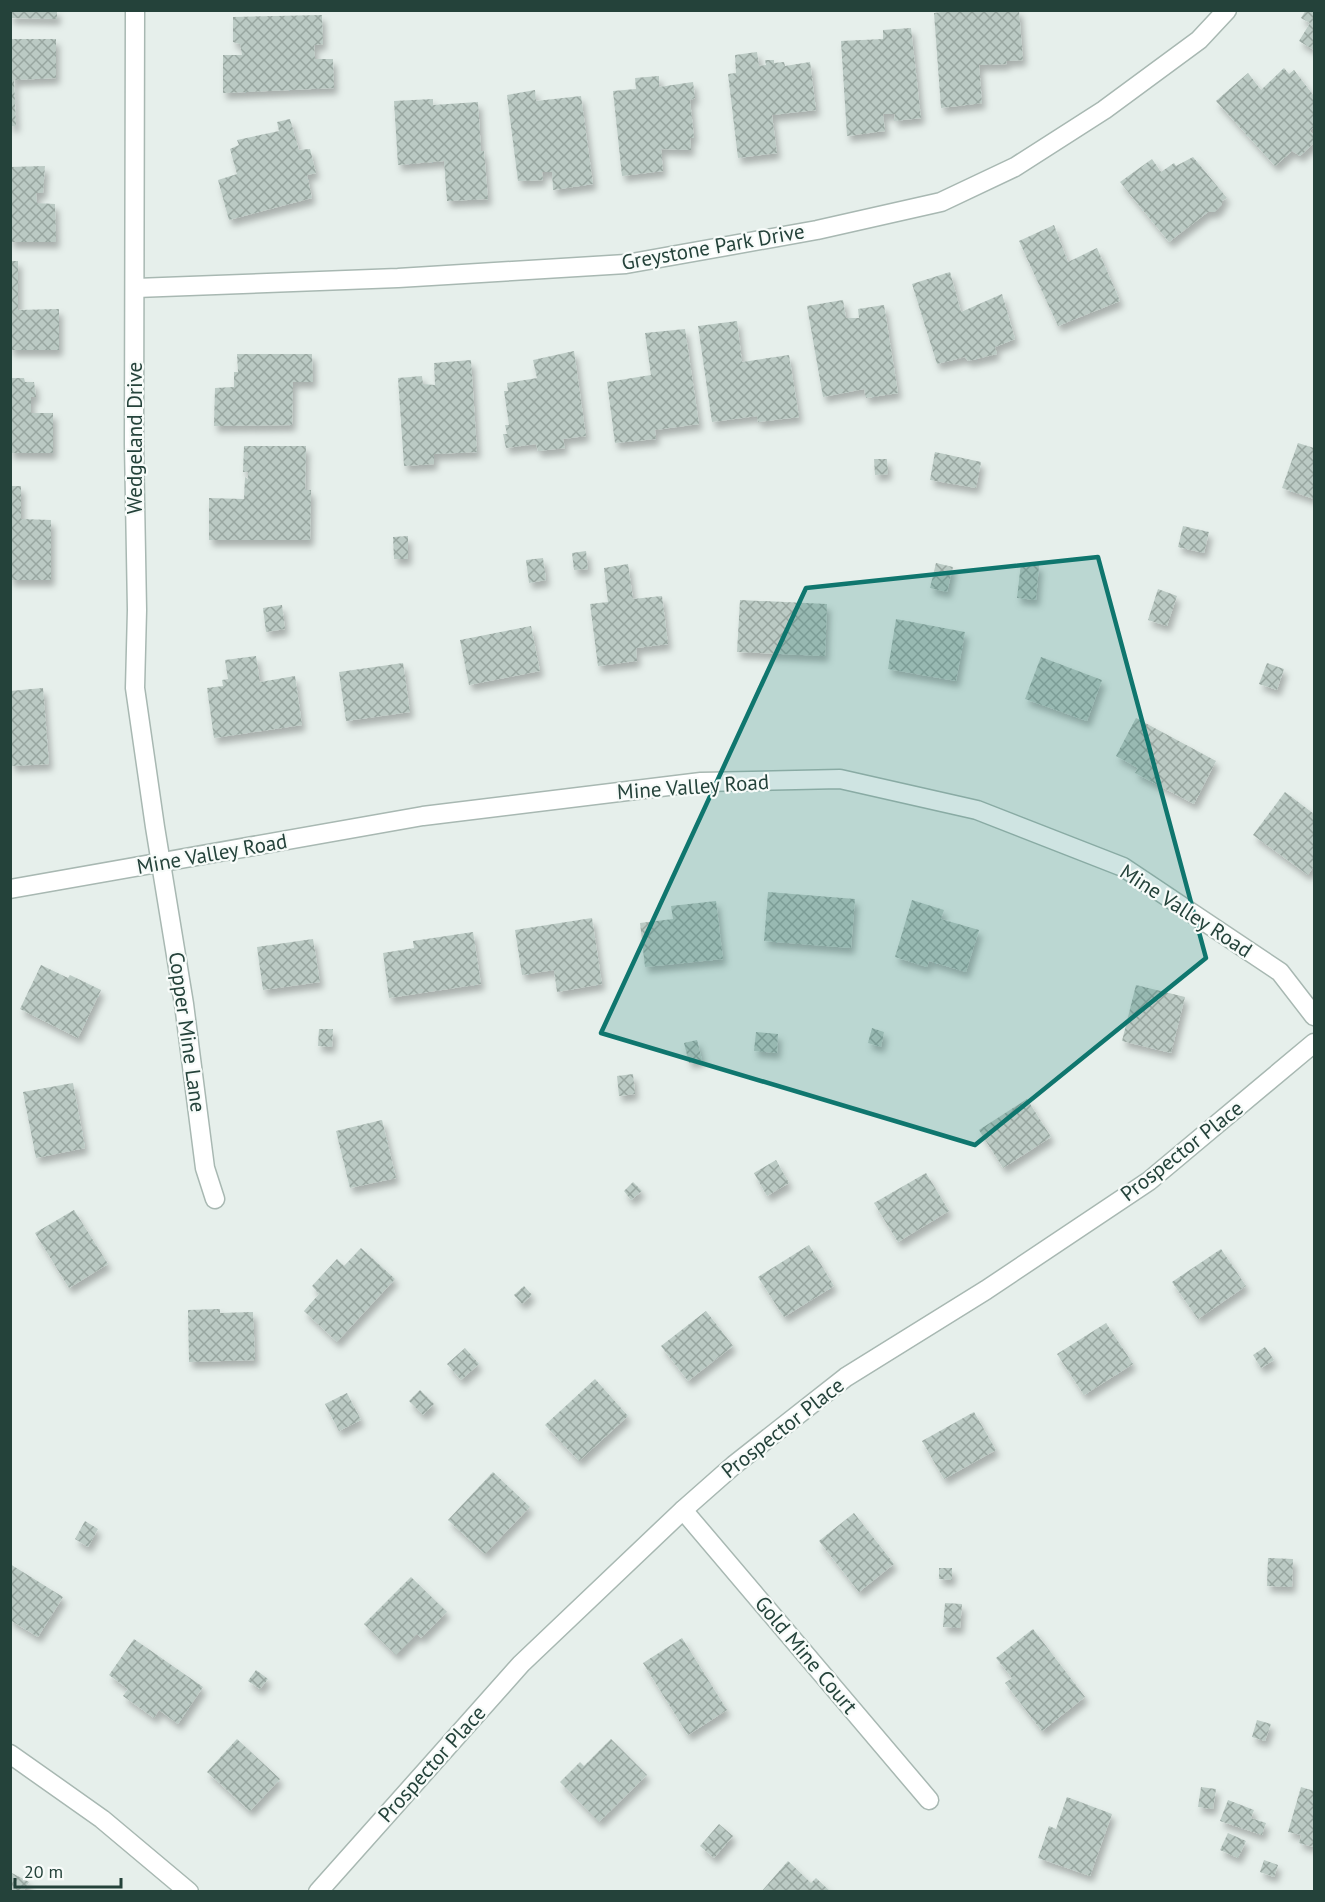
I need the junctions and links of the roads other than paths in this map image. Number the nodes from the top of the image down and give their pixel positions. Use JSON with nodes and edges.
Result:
{"nodes":[{"id":1,"x":135,"y":10,"type":"edge"},
{"id":2,"x":1227,"y":10,"type":"edge"},
{"id":3,"x":136,"y":288,"type":"junction"},
{"id":4,"x":162,"y":864,"type":"junction"},
{"id":5,"x":10,"y":889,"type":"edge"},
{"id":6,"x":1314,"y":1016,"type":"edge"},
{"id":7,"x":1314,"y":1043,"type":"edge"},
{"id":8,"x":215,"y":1199,"type":"dead end"},
{"id":9,"x":683,"y":1510,"type":"junction"},
{"id":10,"x":10,"y":1754,"type":"edge"},
{"id":11,"x":928,"y":1800,"type":"dead end"},
{"id":12,"x":189,"y":1892,"type":"edge"},
{"id":13,"x":318,"y":1892,"type":"edge"}],
"edges":[{"from":1,"to":3,"type":"street","name":"Wedgeland Drive"},
{"from":2,"to":3,"type":"street","name":"Greystone Park Drive"},
{"from":3,"to":4,"type":"street","name":"Wedgeland Drive"},
{"from":4,"to":5,"type":"street","name":"Mine Valley Road"},
{"from":4,"to":6,"type":"street","name":"Mine Valley Road"},
{"from":4,"to":8,"type":"street","name":"Copper Mine Lane"},
{"from":7,"to":9,"type":"street","name":"Prospector Place"},
{"from":9,"to":11,"type":"street","name":"Gold Mine Court"},
{"from":9,"to":13,"type":"street","name":"Prospector Place"},
{"from":10,"to":12,"type":"street"}]}
